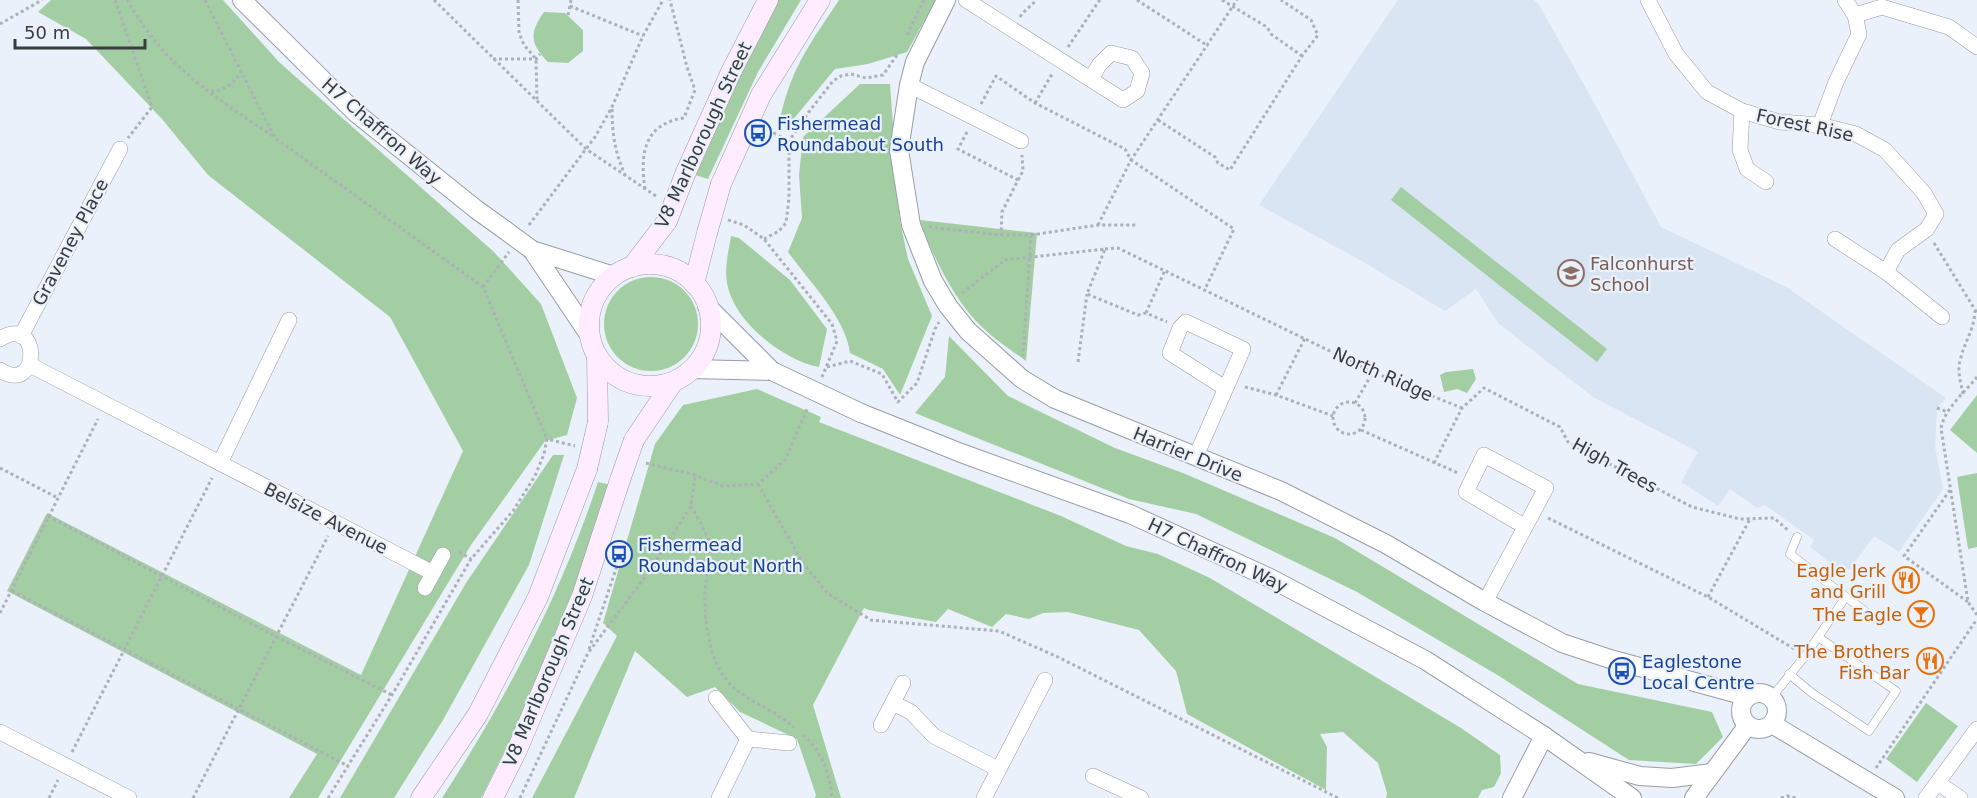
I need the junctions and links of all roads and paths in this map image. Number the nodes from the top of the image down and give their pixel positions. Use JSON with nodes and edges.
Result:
{"nodes":[{"id":1,"x":42,"y":0,"type":"edge"},
{"id":2,"x":115,"y":0,"type":"edge"},
{"id":3,"x":127,"y":0,"type":"edge"},
{"id":4,"x":205,"y":0,"type":"edge"},
{"id":5,"x":242,"y":0,"type":"edge"},
{"id":6,"x":434,"y":0,"type":"edge"},
{"id":7,"x":518,"y":0,"type":"edge"},
{"id":8,"x":571,"y":0,"type":"edge"},
{"id":9,"x":663,"y":0,"type":"edge"},
{"id":10,"x":670,"y":0,"type":"edge"},
{"id":11,"x":768,"y":0,"type":"edge"},
{"id":12,"x":820,"y":0,"type":"edge"},
{"id":13,"x":924,"y":0,"type":"edge"},
{"id":14,"x":946,"y":0,"type":"edge"},
{"id":15,"x":966,"y":0,"type":"edge"},
{"id":16,"x":1036,"y":0,"type":"edge"},
{"id":17,"x":1137,"y":0,"type":"edge"},
{"id":18,"x":1221,"y":0,"type":"edge"},
{"id":19,"x":1237,"y":0,"type":"edge"},
{"id":20,"x":1281,"y":0,"type":"edge"},
{"id":21,"x":1648,"y":0,"type":"edge"},
{"id":22,"x":1845,"y":0,"type":"edge"},
{"id":23,"x":570,"y":6,"type":"junction"},
{"id":24,"x":1232,"y":7,"type":"junction"},
{"id":25,"x":568,"y":15,"type":"dead end"},
{"id":26,"x":1856,"y":15,"type":"junction"},
{"id":27,"x":0,"y":24,"type":"edge"},
{"id":28,"x":1013,"y":29,"type":"junction"},
{"id":29,"x":643,"y":36,"type":"junction"},
{"id":30,"x":905,"y":39,"type":"dead end"},
{"id":31,"x":1208,"y":46,"type":"junction"},
{"id":32,"x":1977,"y":47,"type":"edge"},
{"id":33,"x":901,"y":48,"type":"dead end"},
{"id":34,"x":540,"y":54,"type":"dead end"},
{"id":35,"x":1302,"y":56,"type":"junction"},
{"id":36,"x":493,"y":59,"type":"junction"},
{"id":37,"x":536,"y":59,"type":"junction"},
{"id":38,"x":242,"y":70,"type":"junction"},
{"id":39,"x":1091,"y":79,"type":"dead end"},
{"id":40,"x":909,"y":85,"type":"junction"},
{"id":41,"x":211,"y":92,"type":"junction"},
{"id":42,"x":537,"y":102,"type":"junction"},
{"id":43,"x":612,"y":107,"type":"junction"},
{"id":44,"x":1742,"y":111,"type":"junction"},
{"id":45,"x":975,"y":117,"type":"junction"},
{"id":46,"x":1158,"y":120,"type":"junction"},
{"id":47,"x":1820,"y":125,"type":"junction"},
{"id":48,"x":768,"y":130,"type":"dead end"},
{"id":49,"x":275,"y":138,"type":"junction"},
{"id":50,"x":789,"y":141,"type":"junction"},
{"id":51,"x":1021,"y":141,"type":"joint"},
{"id":52,"x":120,"y":149,"type":"joint"},
{"id":53,"x":586,"y":149,"type":"junction"},
{"id":54,"x":1131,"y":160,"type":"junction"},
{"id":55,"x":626,"y":177,"type":"junction"},
{"id":56,"x":1018,"y":180,"type":"junction"},
{"id":57,"x":1766,"y":183,"type":"dead end"},
{"id":58,"x":645,"y":189,"type":"junction"},
{"id":59,"x":658,"y":197,"type":"dead end"},
{"id":60,"x":723,"y":218,"type":"dead end"},
{"id":61,"x":911,"y":225,"type":"junction"},
{"id":62,"x":1098,"y":225,"type":"junction"},
{"id":63,"x":1136,"y":225,"type":"dead end"},
{"id":64,"x":529,"y":226,"type":"dead end"},
{"id":65,"x":1927,"y":229,"type":"junction"},
{"id":66,"x":1001,"y":235,"type":"junction"},
{"id":67,"x":1031,"y":235,"type":"junction"},
{"id":68,"x":764,"y":239,"type":"junction"},
{"id":69,"x":1835,"y":239,"type":"dead end"},
{"id":70,"x":518,"y":241,"type":"junction"},
{"id":71,"x":1105,"y":249,"type":"junction"},
{"id":72,"x":1029,"y":258,"type":"junction"},
{"id":73,"x":632,"y":267,"type":"junction"},
{"id":74,"x":1165,"y":270,"type":"junction"},
{"id":75,"x":1886,"y":273,"type":"junction"},
{"id":76,"x":614,"y":276,"type":"junction"},
{"id":77,"x":694,"y":284,"type":"junction"},
{"id":78,"x":483,"y":287,"type":"junction"},
{"id":79,"x":1205,"y":289,"type":"junction"},
{"id":80,"x":1087,"y":294,"type":"junction"},
{"id":81,"x":707,"y":306,"type":"junction"},
{"id":82,"x":948,"y":306,"type":"junction"},
{"id":83,"x":1976,"y":312,"type":"edge"},
{"id":84,"x":1146,"y":313,"type":"junction"},
{"id":85,"x":1942,"y":316,"type":"dead end"},
{"id":86,"x":289,"y":320,"type":"dead end"},
{"id":87,"x":1180,"y":328,"type":"junction"},
{"id":88,"x":21,"y":336,"type":"junction"},
{"id":89,"x":590,"y":336,"type":"junction"},
{"id":90,"x":1305,"y":338,"type":"junction"},
{"id":91,"x":0,"y":339,"type":"edge"},
{"id":92,"x":597,"y":356,"type":"junction"},
{"id":93,"x":1078,"y":362,"type":"dead end"},
{"id":94,"x":30,"y":365,"type":"junction"},
{"id":95,"x":827,"y":367,"type":"junction"},
{"id":96,"x":692,"y":369,"type":"junction"},
{"id":97,"x":772,"y":371,"type":"junction"},
{"id":98,"x":1373,"y":372,"type":"junction"},
{"id":99,"x":1,"y":373,"type":"edge"},
{"id":100,"x":822,"y":377,"type":"dead end"},
{"id":101,"x":1977,"y":377,"type":"edge"},
{"id":102,"x":1022,"y":379,"type":"junction"},
{"id":103,"x":673,"y":382,"type":"junction"},
{"id":104,"x":1227,"y":386,"type":"junction"},
{"id":105,"x":1963,"y":394,"type":"junction"},
{"id":106,"x":1276,"y":395,"type":"junction"},
{"id":107,"x":813,"y":398,"type":"dead end"},
{"id":108,"x":1355,"y":403,"type":"junction"},
{"id":109,"x":105,"y":404,"type":"junction"},
{"id":110,"x":1462,"y":408,"type":"junction"},
{"id":111,"x":1937,"y":408,"type":"dead end"},
{"id":112,"x":1948,"y":412,"type":"junction"},
{"id":113,"x":1333,"y":416,"type":"junction"},
{"id":114,"x":1361,"y":430,"type":"junction"},
{"id":115,"x":547,"y":440,"type":"junction"},
{"id":116,"x":581,"y":448,"type":"dead end"},
{"id":117,"x":1196,"y":456,"type":"junction"},
{"id":118,"x":638,"y":461,"type":"dead end"},
{"id":119,"x":220,"y":462,"type":"junction"},
{"id":120,"x":1434,"y":463,"type":"junction"},
{"id":121,"x":0,"y":468,"type":"edge"},
{"id":122,"x":695,"y":475,"type":"junction"},
{"id":123,"x":1472,"y":479,"type":"junction"},
{"id":124,"x":758,"y":484,"type":"junction"},
{"id":125,"x":1950,"y":490,"type":"junction"},
{"id":126,"x":58,"y":498,"type":"junction"},
{"id":127,"x":691,"y":506,"type":"junction"},
{"id":128,"x":1533,"y":511,"type":"junction"},
{"id":129,"x":48,"y":516,"type":"junction"},
{"id":130,"x":1750,"y":519,"type":"junction"},
{"id":131,"x":335,"y":522,"type":"junction"},
{"id":132,"x":1524,"y":526,"type":"junction"},
{"id":133,"x":1797,"y":537,"type":"joint"},
{"id":134,"x":443,"y":555,"type":"dead end"},
{"id":135,"x":618,"y":563,"type":"dead end"},
{"id":136,"x":433,"y":573,"type":"junction"},
{"id":137,"x":163,"y":575,"type":"junction"},
{"id":138,"x":425,"y":588,"type":"dead end"},
{"id":139,"x":12,"y":591,"type":"junction"},
{"id":140,"x":1708,"y":597,"type":"junction"},
{"id":141,"x":1845,"y":598,"type":"junction"},
{"id":142,"x":1485,"y":602,"type":"junction"},
{"id":143,"x":1968,"y":602,"type":"junction"},
{"id":144,"x":0,"y":612,"type":"edge"},
{"id":145,"x":1977,"y":617,"type":"edge"},
{"id":146,"x":1875,"y":619,"type":"dead end"},
{"id":147,"x":277,"y":637,"type":"junction"},
{"id":148,"x":1818,"y":637,"type":"junction"},
{"id":149,"x":124,"y":648,"type":"junction"},
{"id":150,"x":588,"y":653,"type":"junction"},
{"id":151,"x":1805,"y":656,"type":"junction"},
{"id":152,"x":1789,"y":674,"type":"junction"},
{"id":153,"x":1046,"y":680,"type":"dead end"},
{"id":154,"x":903,"y":683,"type":"dead end"},
{"id":155,"x":392,"y":695,"type":"junction"},
{"id":156,"x":1772,"y":697,"type":"junction"},
{"id":157,"x":716,"y":698,"type":"dead end"},
{"id":158,"x":1745,"y":699,"type":"junction"},
{"id":159,"x":894,"y":703,"type":"junction"},
{"id":160,"x":239,"y":709,"type":"junction"},
{"id":161,"x":881,"y":724,"type":"dead end"},
{"id":162,"x":1772,"y":724,"type":"junction"},
{"id":163,"x":1748,"y":725,"type":"junction"},
{"id":164,"x":1977,"y":729,"type":"edge"},
{"id":165,"x":0,"y":732,"type":"edge"},
{"id":166,"x":1544,"y":736,"type":"junction"},
{"id":167,"x":748,"y":739,"type":"junction"},
{"id":168,"x":789,"y":743,"type":"dead end"},
{"id":169,"x":1578,"y":759,"type":"junction"},
{"id":170,"x":65,"y":766,"type":"junction"},
{"id":171,"x":348,"y":766,"type":"junction"},
{"id":172,"x":998,"y":769,"type":"junction"},
{"id":173,"x":1712,"y":773,"type":"junction"},
{"id":174,"x":1093,"y":776,"type":"dead end"},
{"id":175,"x":1871,"y":783,"type":"junction"},
{"id":176,"x":1938,"y":783,"type":"junction"},
{"id":177,"x":1112,"y":792,"type":"edge"},
{"id":178,"x":49,"y":798,"type":"edge"},
{"id":179,"x":129,"y":798,"type":"edge"},
{"id":180,"x":193,"y":798,"type":"edge"},
{"id":181,"x":328,"y":798,"type":"edge"},
{"id":182,"x":421,"y":798,"type":"edge"},
{"id":183,"x":493,"y":798,"type":"edge"},
{"id":184,"x":520,"y":798,"type":"edge"},
{"id":185,"x":719,"y":798,"type":"edge"},
{"id":186,"x":832,"y":798,"type":"edge"},
{"id":187,"x":984,"y":798,"type":"edge"},
{"id":188,"x":1141,"y":798,"type":"edge"},
{"id":189,"x":1338,"y":798,"type":"edge"},
{"id":190,"x":1512,"y":798,"type":"edge"},
{"id":191,"x":1632,"y":798,"type":"edge"},
{"id":192,"x":1694,"y":798,"type":"edge"},
{"id":193,"x":1782,"y":798,"type":"edge"},
{"id":194,"x":1797,"y":798,"type":"edge"},
{"id":195,"x":1895,"y":798,"type":"edge"},
{"id":196,"x":1926,"y":798,"type":"edge"},
{"id":197,"x":1960,"y":798,"type":"edge"}],
"edges":[{"from":1,"to":27,"type":"path"},
{"from":2,"to":52,"type":"path"},
{"from":3,"to":41,"type":"path"},
{"from":4,"to":38,"type":"path"},
{"from":5,"to":70,"type":"street","name":"H7 Chaffron Way"},
{"from":6,"to":36,"type":"path"},
{"from":7,"to":37,"type":"path"},
{"from":8,"to":23,"type":"path"},
{"from":9,"to":29,"type":"path"},
{"from":10,"to":58,"type":"path"},
{"from":11,"to":73,"type":"main road","name":"V8 Marlborough Street","bridge":true},
{"from":12,"to":77,"type":"main road","name":"V8 Marlborough Street","bridge":true},
{"from":13,"to":30,"type":"path"},
{"from":14,"to":40,"type":"street","name":"Harrier Drive"},
{"from":15,"to":28,"type":"street"},
{"from":16,"to":28,"type":"path"},
{"from":17,"to":31,"type":"path"},
{"from":18,"to":24,"type":"path"},
{"from":19,"to":24,"type":"path"},
{"from":20,"to":35,"type":"path"},
{"from":21,"to":44,"type":"street","name":"Forest Rise"},
{"from":22,"to":26,"type":"street"},
{"from":23,"to":25,"type":"path"},
{"from":23,"to":29,"type":"path"},
{"from":24,"to":31,"type":"path"},
{"from":24,"to":35,"type":"path"},
{"from":26,"to":32,"type":"street"},
{"from":26,"to":47,"type":"street"},
{"from":28,"to":39,"type":"street"},
{"from":29,"to":43,"type":"path"},
{"from":31,"to":46,"type":"path"},
{"from":33,"to":50,"type":"path"},
{"from":34,"to":37,"type":"path"},
{"from":35,"to":46,"type":"path"},
{"from":36,"to":37,"type":"path"},
{"from":36,"to":42,"type":"path"},
{"from":37,"to":42,"type":"path"},
{"from":38,"to":41,"type":"path"},
{"from":38,"to":49,"type":"path"},
{"from":40,"to":45,"type":"street"},
{"from":40,"to":61,"type":"street","name":"Harrier Drive"},
{"from":41,"to":49,"type":"path"},
{"from":42,"to":53,"type":"path"},
{"from":43,"to":53,"type":"path"},
{"from":43,"to":55,"type":"path"},
{"from":44,"to":47,"type":"street","name":"Forest Rise"},
{"from":44,"to":57,"type":"street","name":"Forest Rise"},
{"from":45,"to":51,"type":"street"},
{"from":45,"to":54,"type":"path"},
{"from":45,"to":56,"type":"path"},
{"from":46,"to":54,"type":"path"},
{"from":47,"to":65,"type":"street","name":"Forest Rise"},
{"from":48,"to":50,"type":"path"},
{"from":49,"to":78,"type":"path"},
{"from":50,"to":68,"type":"path"},
{"from":51,"to":56,"type":"path"},
{"from":52,"to":88,"type":"street","name":"Graveney Place"},
{"from":53,"to":55,"type":"path"},
{"from":53,"to":64,"type":"path"},
{"from":54,"to":62,"type":"path"},
{"from":54,"to":79,"type":"path"},
{"from":55,"to":58,"type":"path"},
{"from":56,"to":66,"type":"path"},
{"from":58,"to":59,"type":"path"},
{"from":60,"to":68,"type":"path"},
{"from":61,"to":66,"type":"path"},
{"from":61,"to":82,"type":"street","name":"Harrier Drive"},
{"from":62,"to":63,"type":"path"},
{"from":62,"to":67,"type":"path"},
{"from":65,"to":75,"type":"street"},
{"from":65,"to":83,"type":"path"},
{"from":66,"to":67,"type":"path"},
{"from":67,"to":72,"type":"path"},
{"from":68,"to":95,"type":"path"},
{"from":69,"to":75,"type":"street"},
{"from":70,"to":76,"type":"street","name":"H7 Chaffron Way"},
{"from":70,"to":78,"type":"path"},
{"from":70,"to":89,"type":"street","name":"H7 Chaffron Way"},
{"from":71,"to":72,"type":"path","name":"North Ridge"},
{"from":71,"to":74,"type":"path","name":"North Ridge"},
{"from":71,"to":80,"type":"path"},
{"from":72,"to":82,"type":"path","name":"North Ridge"},
{"from":72,"to":102,"type":"path"},
{"from":73,"to":76,"type":"main road"},
{"from":73,"to":77,"type":"main road"},
{"from":74,"to":79,"type":"path","name":"North Ridge"},
{"from":74,"to":84,"type":"path"},
{"from":75,"to":85,"type":"street"},
{"from":76,"to":89,"type":"main road"},
{"from":77,"to":81,"type":"main road"},
{"from":78,"to":115,"type":"path"},
{"from":79,"to":90,"type":"path","name":"North Ridge"},
{"from":80,"to":84,"type":"path"},
{"from":80,"to":93,"type":"path"},
{"from":81,"to":96,"type":"main road"},
{"from":81,"to":97,"type":"street","name":"H7 Chaffron Way"},
{"from":82,"to":95,"type":"path"},
{"from":82,"to":102,"type":"street","name":"Harrier Drive"},
{"from":83,"to":105,"type":"path"},
{"from":84,"to":87,"type":"path"},
{"from":86,"to":119,"type":"street"},
{"from":87,"to":104,"type":"street"},
{"from":87,"to":104,"type":"street"},
{"from":88,"to":91,"type":"street"},
{"from":88,"to":94,"type":"street"},
{"from":89,"to":92,"type":"main road"},
{"from":90,"to":98,"type":"path","name":"North Ridge"},
{"from":90,"to":106,"type":"path"},
{"from":92,"to":103,"type":"main road"},
{"from":92,"to":182,"type":"main road","bridge":true},
{"from":94,"to":99,"type":"street"},
{"from":94,"to":109,"type":"street","name":"Belsize Avenue"},
{"from":95,"to":100,"type":"path"},
{"from":96,"to":97,"type":"street","name":"H7 Chaffron Way"},
{"from":96,"to":103,"type":"main road"},
{"from":97,"to":166,"type":"street","name":"H7 Chaffron Way","bridge":true},
{"from":98,"to":108,"type":"path"},
{"from":98,"to":110,"type":"path","name":"North Ridge"},
{"from":101,"to":105,"type":"path"},
{"from":102,"to":117,"type":"street","name":"Harrier Drive"},
{"from":103,"to":183,"type":"main road","name":"V8 Marlborough Street","bridge":true},
{"from":104,"to":106,"type":"path"},
{"from":104,"to":117,"type":"street"},
{"from":105,"to":112,"type":"path"},
{"from":106,"to":113,"type":"path"},
{"from":107,"to":124,"type":"path"},
{"from":108,"to":113,"type":"path","name":"North Ridge"},
{"from":108,"to":114,"type":"path","name":"North Ridge"},
{"from":109,"to":119,"type":"street","name":"Belsize Avenue"},
{"from":109,"to":126,"type":"path"},
{"from":110,"to":120,"type":"path"},
{"from":110,"to":130,"type":"path","name":"High Trees"},
{"from":111,"to":112,"type":"path"},
{"from":112,"to":125,"type":"path"},
{"from":113,"to":114,"type":"path"},
{"from":114,"to":120,"type":"path"},
{"from":115,"to":116,"type":"path"},
{"from":115,"to":155,"type":"path"},
{"from":117,"to":142,"type":"street","name":"Harrier Drive"},
{"from":118,"to":122,"type":"path"},
{"from":119,"to":131,"type":"street","name":"Belsize Avenue"},
{"from":119,"to":137,"type":"path"},
{"from":120,"to":123,"type":"path"},
{"from":121,"to":126,"type":"path"},
{"from":122,"to":124,"type":"path"},
{"from":122,"to":127,"type":"path"},
{"from":123,"to":128,"type":"street"},
{"from":123,"to":132,"type":"street"},
{"from":124,"to":189,"type":"path"},
{"from":125,"to":143,"type":"path"},
{"from":125,"to":143,"type":"path"},
{"from":126,"to":129,"type":"path"},
{"from":127,"to":150,"type":"path"},
{"from":127,"to":186,"type":"path"},
{"from":128,"to":132,"type":"street"},
{"from":128,"to":140,"type":"path"},
{"from":129,"to":137,"type":"path"},
{"from":129,"to":139,"type":"path"},
{"from":130,"to":133,"type":"path","name":"High Trees"},
{"from":130,"to":140,"type":"path"},
{"from":131,"to":136,"type":"street","name":"Belsize Avenue"},
{"from":131,"to":147,"type":"path"},
{"from":132,"to":142,"type":"street"},
{"from":133,"to":141,"type":"lane"},
{"from":134,"to":136,"type":"street"},
{"from":135,"to":150,"type":"path"},
{"from":136,"to":138,"type":"street"},
{"from":137,"to":147,"type":"path"},
{"from":137,"to":149,"type":"path"},
{"from":139,"to":144,"type":"path"},
{"from":139,"to":149,"type":"path"},
{"from":140,"to":151,"type":"path"},
{"from":141,"to":146,"type":"lane"},
{"from":141,"to":148,"type":"lane"},
{"from":142,"to":158,"type":"street","name":"Harrier Drive"},
{"from":143,"to":145,"type":"path"},
{"from":145,"to":175,"type":"path"},
{"from":147,"to":155,"type":"path"},
{"from":147,"to":160,"type":"path"},
{"from":148,"to":151,"type":"lane"},
{"from":148,"to":152,"type":"lane"},
{"from":149,"to":160,"type":"path"},
{"from":149,"to":170,"type":"path"},
{"from":150,"to":184,"type":"path"},
{"from":151,"to":152,"type":"lane"},
{"from":152,"to":156,"type":"lane"},
{"from":153,"to":172,"type":"street"},
{"from":154,"to":159,"type":"street"},
{"from":155,"to":171,"type":"path"},
{"from":156,"to":158,"type":"street"},
{"from":156,"to":162,"type":"street"},
{"from":157,"to":167,"type":"street"},
{"from":158,"to":163,"type":"street"},
{"from":159,"to":161,"type":"street"},
{"from":159,"to":172,"type":"street"},
{"from":160,"to":171,"type":"path"},
{"from":160,"to":180,"type":"path"},
{"from":162,"to":163,"type":"street"},
{"from":162,"to":175,"type":"street"},
{"from":163,"to":173,"type":"street"},
{"from":164,"to":176,"type":"street"},
{"from":165,"to":170,"type":"street"},
{"from":166,"to":169,"type":"street","name":"H7 Chaffron Way"},
{"from":166,"to":190,"type":"street"},
{"from":167,"to":168,"type":"street"},
{"from":167,"to":185,"type":"street"},
{"from":169,"to":173,"type":"street"},
{"from":169,"to":191,"type":"street","name":"H7 Chaffron Way"},
{"from":170,"to":178,"type":"path"},
{"from":170,"to":179,"type":"street"},
{"from":171,"to":181,"type":"path"},
{"from":172,"to":187,"type":"street"},
{"from":173,"to":192,"type":"street"},
{"from":174,"to":177,"type":"street"},
{"from":175,"to":195,"type":"street"},
{"from":176,"to":196,"type":"street"},
{"from":176,"to":197,"type":"street"},
{"from":177,"to":188,"type":"street"},
{"from":193,"to":194,"type":"path"}]}
